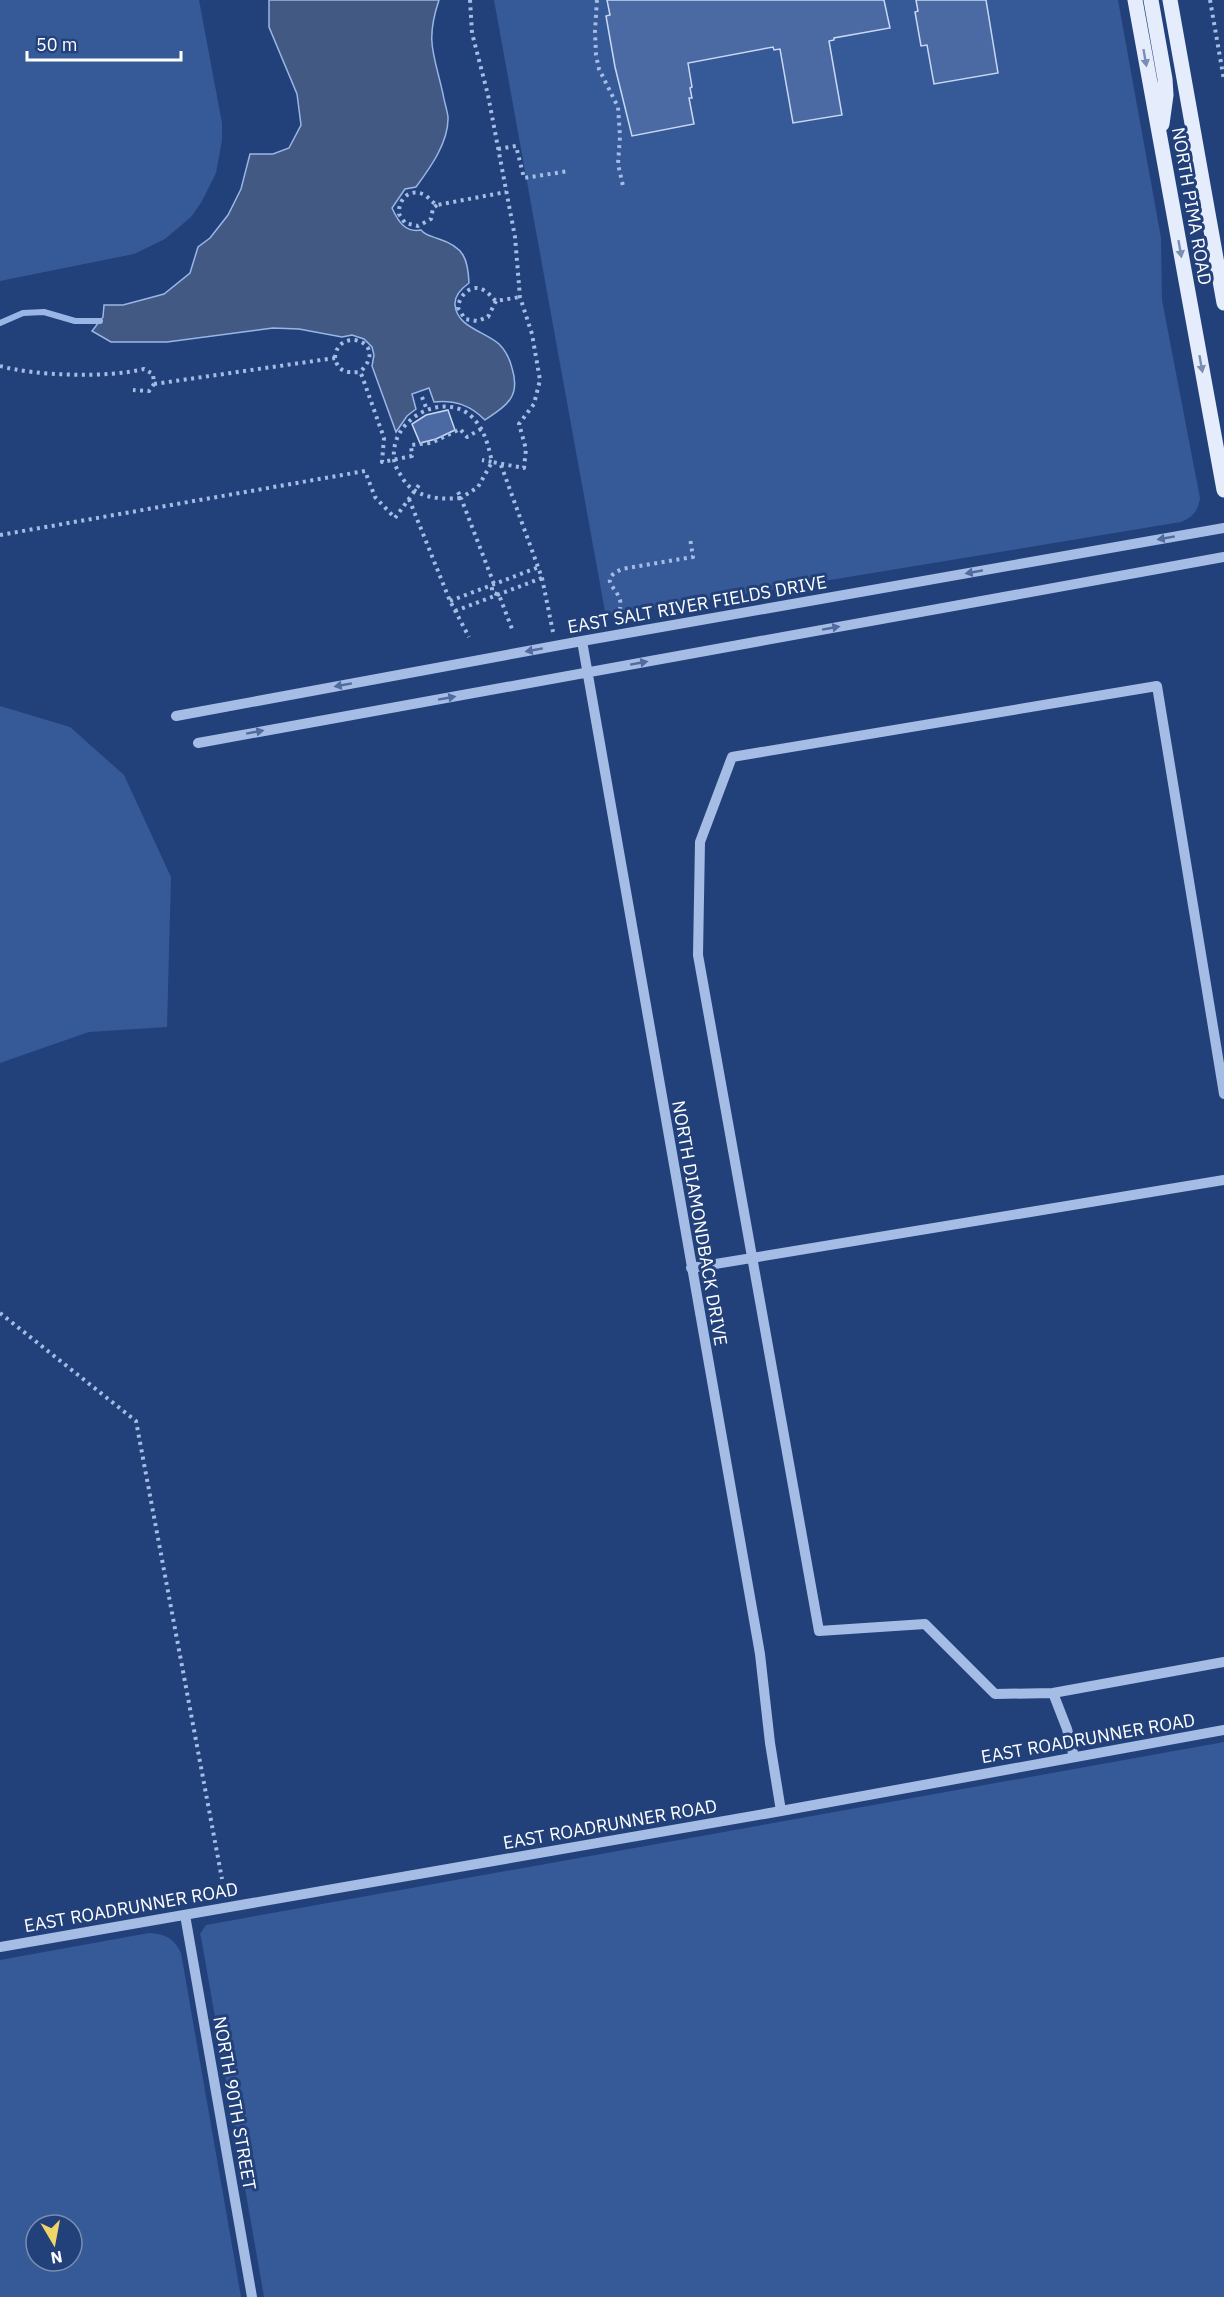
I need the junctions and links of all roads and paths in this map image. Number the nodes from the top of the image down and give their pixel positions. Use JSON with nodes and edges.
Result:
{"nodes":[{"id":1,"x":470,"y":0,"type":"edge"},
{"id":2,"x":597,"y":0,"type":"edge"},
{"id":3,"x":1135,"y":0,"type":"edge"},
{"id":4,"x":1151,"y":0,"type":"edge"},
{"id":5,"x":1170,"y":0,"type":"edge"},
{"id":6,"x":1210,"y":0,"type":"edge"},
{"id":7,"x":1224,"y":80,"type":"edge"},
{"id":8,"x":1160,"y":139,"type":"junction"},
{"id":9,"x":498,"y":149,"type":"junction"},
{"id":10,"x":569,"y":171,"type":"dead end"},
{"id":11,"x":623,"y":186,"type":"dead end"},
{"id":12,"x":506,"y":192,"type":"junction"},
{"id":13,"x":437,"y":205,"type":"junction"},
{"id":14,"x":520,"y":297,"type":"junction"},
{"id":15,"x":496,"y":301,"type":"junction"},
{"id":16,"x":1224,"y":303,"type":"edge"},
{"id":17,"x":335,"y":358,"type":"junction"},
{"id":18,"x":0,"y":366,"type":"edge"},
{"id":19,"x":360,"y":372,"type":"junction"},
{"id":20,"x":154,"y":384,"type":"junction"},
{"id":21,"x":133,"y":390,"type":"dead end"},
{"id":22,"x":422,"y":397,"type":"dead end"},
{"id":23,"x":427,"y":410,"type":"junction"},
{"id":24,"x":481,"y":429,"type":"junction"},
{"id":25,"x":394,"y":460,"type":"junction"},
{"id":26,"x":482,"y":460,"type":"dead end"},
{"id":27,"x":492,"y":462,"type":"junction"},
{"id":28,"x":501,"y":464,"type":"junction"},
{"id":29,"x":419,"y":485,"type":"dead end"},
{"id":30,"x":415,"y":490,"type":"junction"},
{"id":31,"x":1224,"y":490,"type":"edge"},
{"id":32,"x":458,"y":492,"type":"dead end"},
{"id":33,"x":461,"y":498,"type":"junction"},
{"id":34,"x":408,"y":500,"type":"junction"},
{"id":35,"x":1224,"y":528,"type":"edge"},
{"id":36,"x":0,"y":535,"type":"edge"},
{"id":37,"x":690,"y":538,"type":"dead end"},
{"id":38,"x":1224,"y":557,"type":"edge"},
{"id":39,"x":538,"y":567,"type":"junction"},
{"id":40,"x":542,"y":578,"type":"junction"},
{"id":41,"x":494,"y":584,"type":"junction"},
{"id":42,"x":499,"y":595,"type":"junction"},
{"id":43,"x":450,"y":601,"type":"junction"},
{"id":44,"x":620,"y":610,"type":"dead end"},
{"id":45,"x":455,"y":611,"type":"junction"},
{"id":46,"x":512,"y":629,"type":"dead end"},
{"id":47,"x":554,"y":633,"type":"dead end"},
{"id":48,"x":469,"y":637,"type":"dead end"},
{"id":49,"x":582,"y":641,"type":"junction"},
{"id":50,"x":587,"y":673,"type":"junction"},
{"id":51,"x":176,"y":716,"type":"dead end"},
{"id":52,"x":198,"y":743,"type":"dead end"},
{"id":53,"x":1224,"y":1094,"type":"edge"},
{"id":54,"x":1224,"y":1180,"type":"edge"},
{"id":55,"x":752,"y":1257,"type":"junction"},
{"id":56,"x":691,"y":1268,"type":"junction"},
{"id":57,"x":0,"y":1313,"type":"edge"},
{"id":58,"x":1224,"y":1662,"type":"edge"},
{"id":59,"x":1053,"y":1693,"type":"junction"},
{"id":60,"x":1224,"y":1730,"type":"edge"},
{"id":61,"x":1074,"y":1757,"type":"junction"},
{"id":62,"x":781,"y":1811,"type":"junction"},
{"id":63,"x":222,"y":1879,"type":"dead end"},
{"id":64,"x":185,"y":1915,"type":"junction"},
{"id":65,"x":0,"y":1947,"type":"edge"},
{"id":66,"x":252,"y":2297,"type":"edge"}],
"edges":[{"from":1,"to":9,"type":"path"},
{"from":2,"to":11,"type":"path"},
{"from":3,"to":8,"type":"main road","name":"NORTH PIMA ROAD","one_way":true},
{"from":4,"to":8,"type":"main road"},
{"from":5,"to":16,"type":"main road","name":"NORTH PIMA ROAD"},
{"from":6,"to":7,"type":"path"},
{"from":8,"to":31,"type":"main road","name":"NORTH PIMA ROAD","one_way":true},
{"from":9,"to":10,"type":"path"},
{"from":9,"to":12,"type":"path"},
{"from":12,"to":13,"type":"path"},
{"from":12,"to":14,"type":"path"},
{"from":13,"to":13,"type":"path"},
{"from":14,"to":15,"type":"path"},
{"from":14,"to":28,"type":"path"},
{"from":15,"to":15,"type":"path"},
{"from":17,"to":19,"type":"path"},
{"from":17,"to":19,"type":"path"},
{"from":17,"to":20,"type":"path"},
{"from":18,"to":20,"type":"path"},
{"from":19,"to":25,"type":"path"},
{"from":20,"to":21,"type":"path"},
{"from":22,"to":23,"type":"path"},
{"from":23,"to":24,"type":"path"},
{"from":23,"to":25,"type":"path"},
{"from":24,"to":25,"type":"path"},
{"from":24,"to":27,"type":"path"},
{"from":25,"to":30,"type":"path"},
{"from":26,"to":27,"type":"path"},
{"from":27,"to":28,"type":"path"},
{"from":27,"to":33,"type":"path"},
{"from":28,"to":39,"type":"path"},
{"from":29,"to":30,"type":"path"},
{"from":30,"to":33,"type":"path"},
{"from":30,"to":34,"type":"path"},
{"from":32,"to":33,"type":"path"},
{"from":33,"to":41,"type":"path"},
{"from":34,"to":36,"type":"path"},
{"from":34,"to":43,"type":"path"},
{"from":35,"to":49,"type":"street","name":"EAST SALT RIVER FIELDS DRIVE","one_way":true},
{"from":37,"to":44,"type":"path"},
{"from":50,"to":38,"type":"street","one_way":true},
{"from":39,"to":40,"type":"path"},
{"from":39,"to":41,"type":"path"},
{"from":40,"to":42,"type":"path"},
{"from":40,"to":47,"type":"path"},
{"from":41,"to":42,"type":"path"},
{"from":41,"to":43,"type":"path"},
{"from":42,"to":45,"type":"path"},
{"from":42,"to":46,"type":"path"},
{"from":43,"to":45,"type":"path"},
{"from":45,"to":48,"type":"path"},
{"from":49,"to":50,"type":"street","name":"NORTH DIAMONDBACK DRIVE"},
{"from":49,"to":51,"type":"street","name":"EAST SALT RIVER FIELDS DRIVE","one_way":true},
{"from":52,"to":50,"type":"street","one_way":true},
{"from":50,"to":56,"type":"street","name":"NORTH DIAMONDBACK DRIVE"},
{"from":53,"to":55,"type":"street"},
{"from":54,"to":55,"type":"street"},
{"from":55,"to":56,"type":"street"},
{"from":55,"to":59,"type":"street"},
{"from":56,"to":62,"type":"street","name":"NORTH DIAMONDBACK DRIVE"},
{"from":57,"to":63,"type":"path"},
{"from":58,"to":59,"type":"street"},
{"from":59,"to":61,"type":"street"},
{"from":60,"to":61,"type":"street","name":"EAST ROADRUNNER ROAD"},
{"from":61,"to":62,"type":"street","name":"EAST ROADRUNNER ROAD"},
{"from":62,"to":64,"type":"street","name":"EAST ROADRUNNER ROAD"},
{"from":64,"to":65,"type":"street","name":"EAST ROADRUNNER ROAD"},
{"from":64,"to":66,"type":"street","name":"NORTH 90TH STREET"}]}
